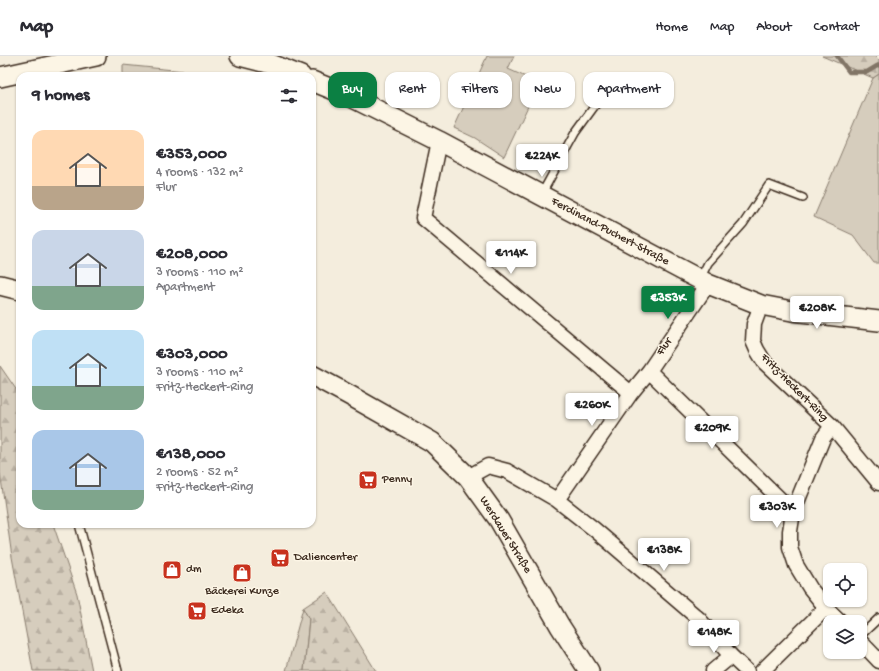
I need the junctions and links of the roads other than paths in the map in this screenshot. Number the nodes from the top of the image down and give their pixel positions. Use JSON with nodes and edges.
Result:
{"nodes":[{"id":1,"x":96,"y":56,"type":"edge"},
{"id":2,"x":240,"y":56,"type":"edge"},
{"id":3,"x":23,"y":72,"type":"edge"},
{"id":4,"x":290,"y":72,"type":"edge"},
{"id":5,"x":16,"y":74,"type":"edge"},
{"id":6,"x":0,"y":77,"type":"edge"},
{"id":7,"x":316,"y":83,"type":"edge"},
{"id":8,"x":593,"y":108,"type":"edge"},
{"id":9,"x":439,"y":140,"type":"junction"},
{"id":10,"x":541,"y":195,"type":"junction"},
{"id":11,"x":802,"y":198,"type":"dead end"},
{"id":12,"x":704,"y":282,"type":"junction"},
{"id":13,"x":0,"y":285,"type":"edge"},
{"id":14,"x":16,"y":289,"type":"edge"},
{"id":15,"x":761,"y":305,"type":"junction"},
{"id":16,"x":879,"y":321,"type":"edge"},
{"id":17,"x":649,"y":371,"type":"junction"},
{"id":18,"x":316,"y":380,"type":"edge"},
{"id":19,"x":631,"y":393,"type":"junction"},
{"id":20,"x":832,"y":426,"type":"junction"},
{"id":21,"x":468,"y":477,"type":"junction"},
{"id":22,"x":879,"y":483,"type":"edge"},
{"id":23,"x":557,"y":500,"type":"junction"},
{"id":24,"x":793,"y":512,"type":"junction"},
{"id":25,"x":80,"y":528,"type":"edge"},
{"id":26,"x":826,"y":608,"type":"junction"},
{"id":27,"x":833,"y":615,"type":"edge"},
{"id":28,"x":879,"y":618,"type":"edge"},
{"id":29,"x":867,"y":629,"type":"edge"},
{"id":30,"x":867,"y":649,"type":"edge"},
{"id":31,"x":731,"y":656,"type":"junction"},
{"id":32,"x":879,"y":661,"type":"edge"},
{"id":33,"x":119,"y":670,"type":"edge"},
{"id":34,"x":589,"y":671,"type":"edge"},
{"id":35,"x":714,"y":671,"type":"edge"},
{"id":36,"x":747,"y":671,"type":"edge"},
{"id":37,"x":762,"y":671,"type":"edge"}],
"edges":[{"from":1,"to":3,"type":"street"},
{"from":2,"to":4,"type":"street"},
{"from":5,"to":6,"type":"street"},
{"from":7,"to":9,"type":"street","name":"Ferdinand-Puchert-Straße"},
{"from":8,"to":10,"type":"lane"},
{"from":9,"to":10,"type":"street","name":"Ferdinand-Puchert-Straße"},
{"from":9,"to":19,"type":"street"},
{"from":10,"to":12,"type":"street","name":"Ferdinand-Puchert-Straße"},
{"from":11,"to":12,"type":"lane"},
{"from":12,"to":15,"type":"street","name":"Ferdinand-Puchert-Straße"},
{"from":12,"to":17,"type":"street","name":"Flur"},
{"from":13,"to":14,"type":"street"},
{"from":15,"to":16,"type":"street","name":"Ferdinand-Puchert-Straße"},
{"from":15,"to":20,"type":"street","name":"Fritz-Heckert-Ring"},
{"from":17,"to":19,"type":"street"},
{"from":17,"to":24,"type":"street"},
{"from":18,"to":21,"type":"street","name":"Werdauer Straße"},
{"from":19,"to":23,"type":"street"},
{"from":20,"to":22,"type":"street","name":"Fritz-Heckert-Ring"},
{"from":20,"to":24,"type":"street","name":"Fritz-Heckert-Ring"},
{"from":21,"to":23,"type":"street"},
{"from":21,"to":34,"type":"street","name":"Werdauer Straße"},
{"from":23,"to":31,"type":"street"},
{"from":24,"to":26,"type":"street","name":"Fritz-Heckert-Ring"},
{"from":25,"to":33,"type":"lane"},
{"from":26,"to":27,"type":"street","name":"Fritz-Heckert-Ring"},
{"from":26,"to":37,"type":"street"},
{"from":28,"to":29,"type":"lane"},
{"from":30,"to":32,"type":"street"},
{"from":31,"to":35,"type":"street"},
{"from":31,"to":36,"type":"street"}]}
